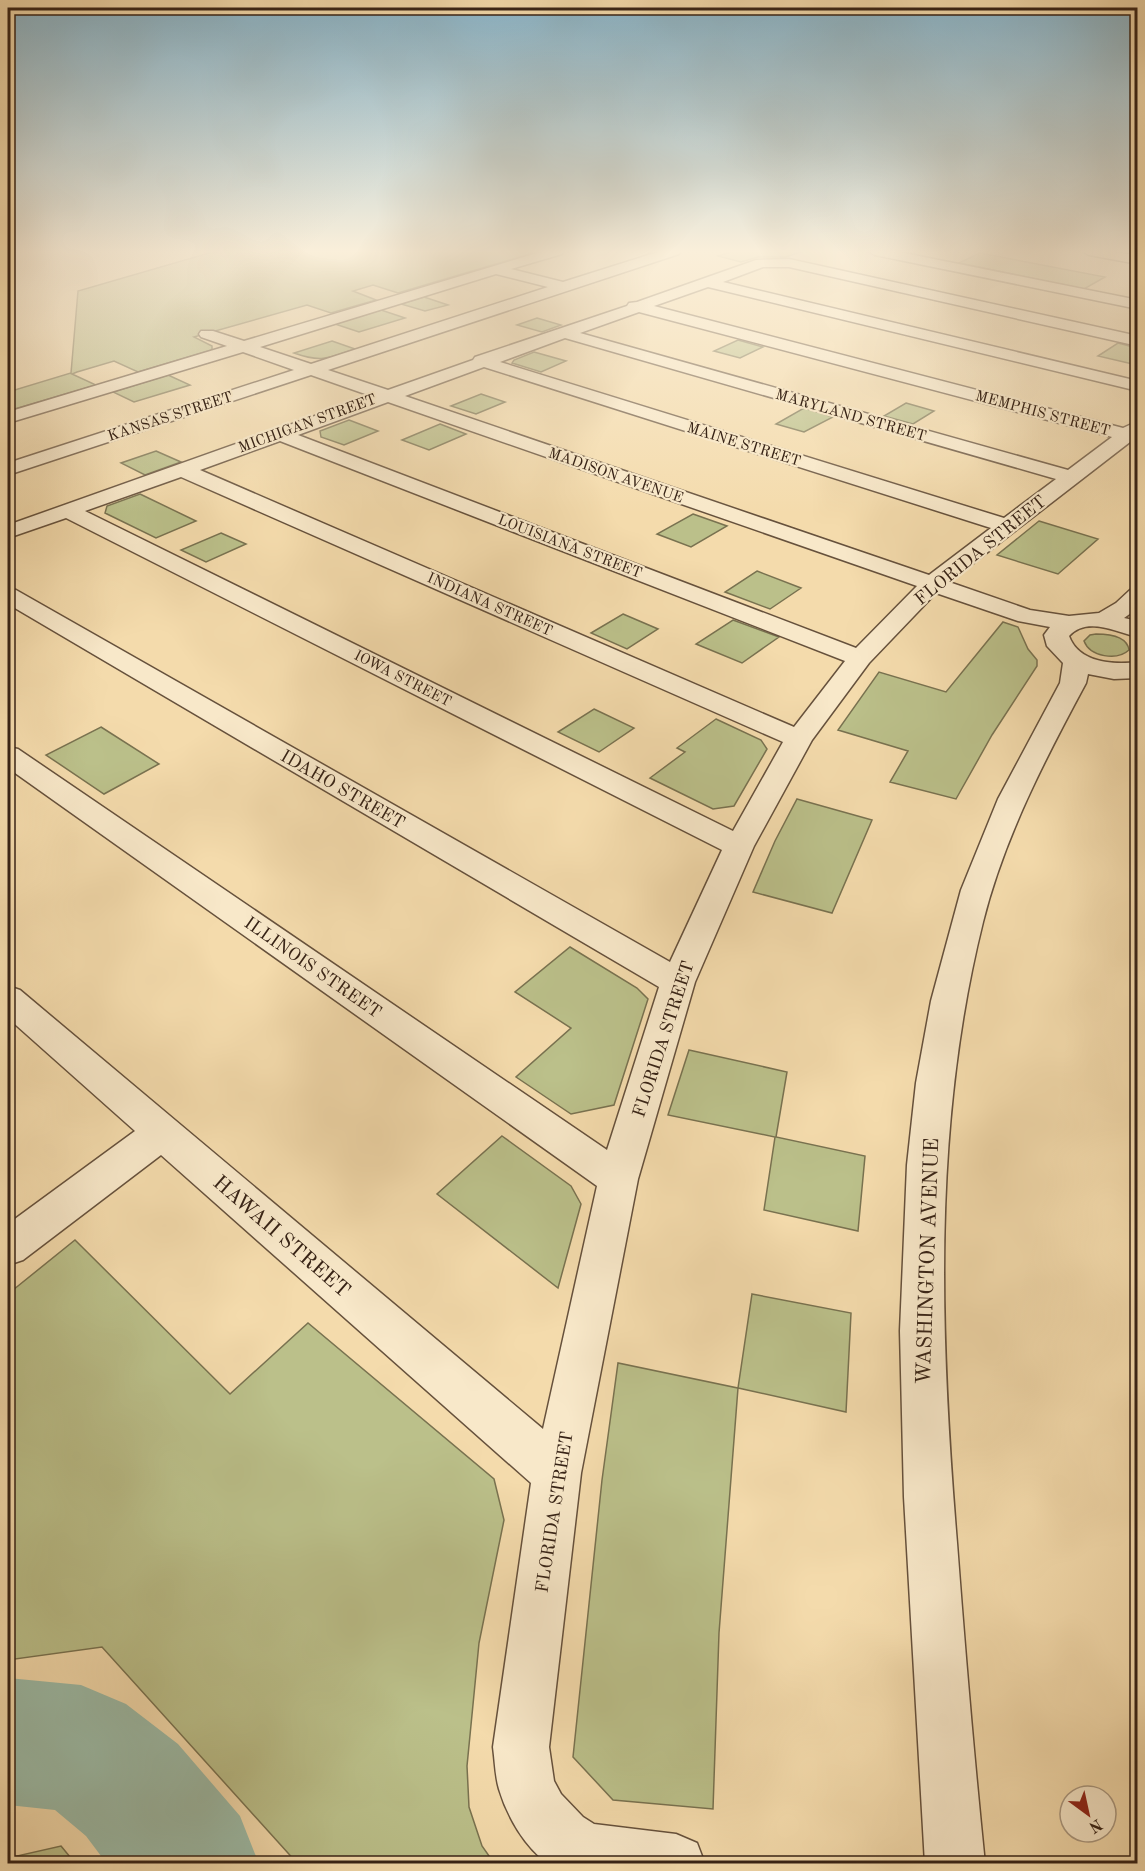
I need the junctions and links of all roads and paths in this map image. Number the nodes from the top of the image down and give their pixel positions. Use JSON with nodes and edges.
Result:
{"nodes":[{"id":1,"x":220,"y":338,"type":"edge"},
{"id":2,"x":269,"y":338,"type":"edge"},
{"id":3,"x":407,"y":338,"type":"edge"},
{"id":4,"x":547,"y":338,"type":"edge"},
{"id":5,"x":582,"y":338,"type":"edge"},
{"id":6,"x":763,"y":338,"type":"edge"},
{"id":7,"x":939,"y":338,"type":"edge"},
{"id":8,"x":243,"y":346,"type":"junction"},
{"id":9,"x":481,"y":361,"type":"junction"},
{"id":10,"x":311,"y":370,"type":"junction"},
{"id":11,"x":1137,"y":386,"type":"edge"},
{"id":12,"x":385,"y":395,"type":"junction"},
{"id":13,"x":8,"y":418,"type":"edge"},
{"id":14,"x":1134,"y":433,"type":"edge"},
{"id":15,"x":279,"y":434,"type":"junction"},
{"id":16,"x":8,"y":469,"type":"edge"},
{"id":17,"x":180,"y":469,"type":"junction"},
{"id":18,"x":1071,"y":477,"type":"junction"},
{"id":19,"x":66,"y":510,"type":"junction"},
{"id":20,"x":1007,"y":526,"type":"junction"},
{"id":21,"x":8,"y":532,"type":"edge"},
{"id":22,"x":932,"y":584,"type":"junction"},
{"id":23,"x":8,"y":595,"type":"edge"},
{"id":24,"x":1137,"y":595,"type":"edge"},
{"id":25,"x":1103,"y":620,"type":"junction"},
{"id":26,"x":1062,"y":629,"type":"junction"},
{"id":27,"x":1137,"y":630,"type":"edge"},
{"id":28,"x":860,"y":658,"type":"junction"},
{"id":29,"x":1137,"y":670,"type":"edge"},
{"id":30,"x":1084,"y":671,"type":"junction"},
{"id":31,"x":799,"y":739,"type":"junction"},
{"id":32,"x":8,"y":755,"type":"edge"},
{"id":33,"x":739,"y":846,"type":"junction"},
{"id":34,"x":678,"y":982,"type":"junction"},
{"id":35,"x":8,"y":999,"type":"edge"},
{"id":36,"x":162,"y":1132,"type":"junction"},
{"id":37,"x":618,"y":1179,"type":"junction"},
{"id":38,"x":8,"y":1247,"type":"edge"},
{"id":39,"x":557,"y":1473,"type":"junction"},
{"id":40,"x":676,"y":1863,"type":"edge"},
{"id":41,"x":955,"y":1863,"type":"edge"}],
"edges":[{"from":1,"to":8,"type":"street","name":"MADISON AVENUE"},
{"from":2,"to":8,"type":"street"},
{"from":3,"to":10,"type":"street","name":"KANSAS STREET"},
{"from":4,"to":9,"type":"street","name":"MICHIGAN STREET"},
{"from":5,"to":18,"type":"street","name":"MARYLAND STREET"},
{"from":6,"to":14,"type":"street","name":"MEMPHIS STREET"},
{"from":7,"to":11,"type":"street"},
{"from":8,"to":10,"type":"street","name":"MADISON AVENUE"},
{"from":8,"to":13,"type":"street"},
{"from":9,"to":12,"type":"street","name":"MICHIGAN STREET"},
{"from":9,"to":20,"type":"street","name":"MAINE STREET"},
{"from":10,"to":12,"type":"street","name":"MADISON AVENUE"},
{"from":10,"to":16,"type":"street","name":"KANSAS STREET"},
{"from":12,"to":15,"type":"street","name":"MICHIGAN STREET"},
{"from":12,"to":22,"type":"street","name":"MADISON AVENUE"},
{"from":14,"to":18,"type":"street","name":"FLORIDA STREET"},
{"from":15,"to":17,"type":"street","name":"MICHIGAN STREET"},
{"from":15,"to":28,"type":"street","name":"LOUISIANA STREET"},
{"from":17,"to":19,"type":"street","name":"MICHIGAN STREET"},
{"from":17,"to":31,"type":"street","name":"INDIANA STREET"},
{"from":18,"to":20,"type":"street","name":"FLORIDA STREET"},
{"from":19,"to":21,"type":"street","name":"MICHIGAN STREET"},
{"from":19,"to":33,"type":"street","name":"IOWA STREET"},
{"from":20,"to":22,"type":"street","name":"FLORIDA STREET"},
{"from":22,"to":26,"type":"street","name":"MADISON AVENUE"},
{"from":22,"to":28,"type":"street","name":"FLORIDA STREET"},
{"from":23,"to":34,"type":"street","name":"IDAHO STREET"},
{"from":24,"to":25,"type":"street"},
{"from":25,"to":26,"type":"street"},
{"from":25,"to":27,"type":"street"},
{"from":26,"to":30,"type":"street"},
{"from":28,"to":31,"type":"street","name":"FLORIDA STREET"},
{"from":29,"to":30,"type":"street"},
{"from":30,"to":41,"type":"street","name":"WASHINGTON AVENUE"},
{"from":31,"to":33,"type":"street","name":"FLORIDA STREET"},
{"from":32,"to":37,"type":"street","name":"ILLINOIS STREET"},
{"from":33,"to":34,"type":"street","name":"FLORIDA STREET"},
{"from":34,"to":37,"type":"street","name":"FLORIDA STREET"},
{"from":35,"to":36,"type":"street","name":"HAWAII STREET"},
{"from":36,"to":38,"type":"street"},
{"from":36,"to":39,"type":"street","name":"HAWAII STREET"},
{"from":37,"to":39,"type":"street","name":"FLORIDA STREET"},
{"from":39,"to":40,"type":"street","name":"FLORIDA STREET"}]}
